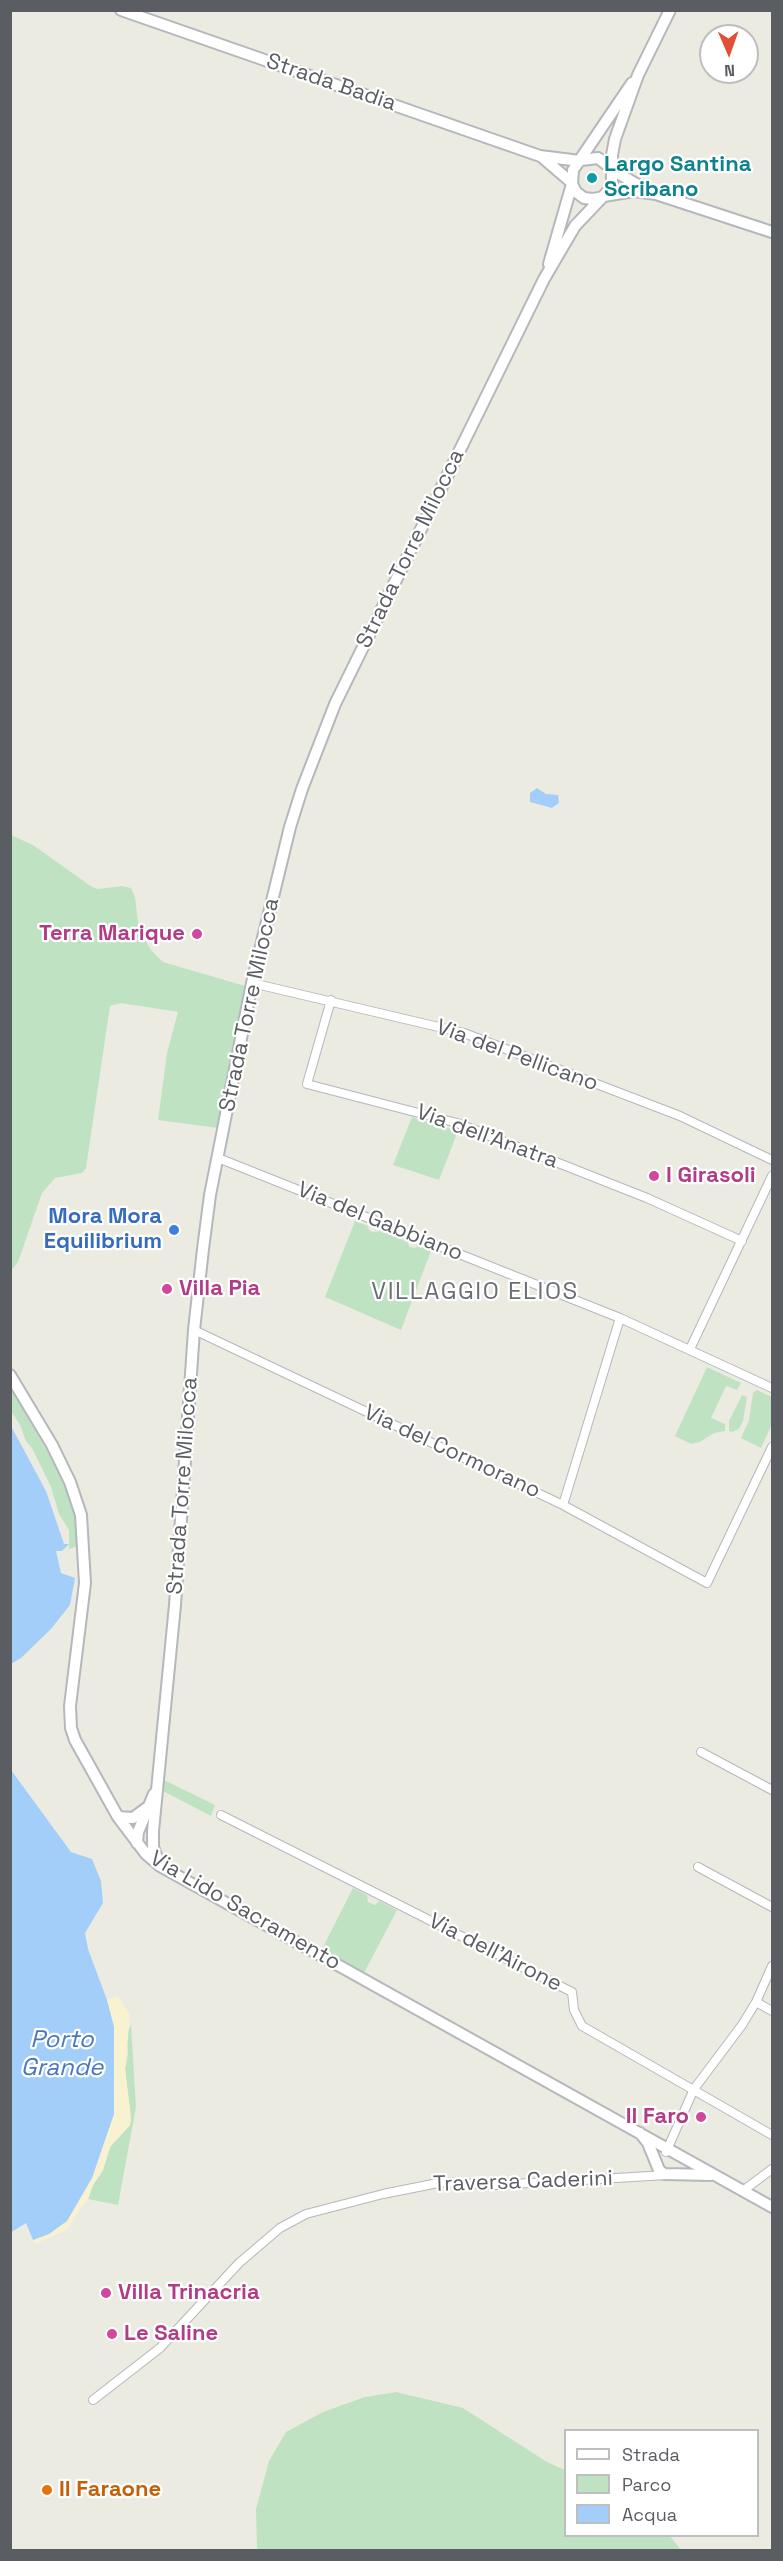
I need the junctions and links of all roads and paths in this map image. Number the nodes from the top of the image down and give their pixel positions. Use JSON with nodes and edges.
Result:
{"nodes":[{"id":1,"x":121,"y":10,"type":"edge"},
{"id":2,"x":670,"y":10,"type":"edge"},
{"id":3,"x":638,"y":75,"type":"junction"},
{"id":4,"x":540,"y":156,"type":"junction"},
{"id":5,"x":581,"y":160,"type":"junction"},
{"id":6,"x":611,"y":169,"type":"junction"},
{"id":7,"x":572,"y":183,"type":"junction"},
{"id":8,"x":656,"y":194,"type":"junction"},
{"id":9,"x":603,"y":196,"type":"junction"},
{"id":10,"x":772,"y":232,"type":"edge"},
{"id":11,"x":544,"y":279,"type":"junction"},
{"id":12,"x":252,"y":983,"type":"junction"},
{"id":13,"x":331,"y":1000,"type":"junction"},
{"id":14,"x":218,"y":1158,"type":"junction"},
{"id":15,"x":772,"y":1160,"type":"edge"},
{"id":16,"x":772,"y":1176,"type":"edge"},
{"id":17,"x":742,"y":1241,"type":"junction"},
{"id":18,"x":620,"y":1318,"type":"junction"},
{"id":19,"x":194,"y":1330,"type":"junction"},
{"id":20,"x":690,"y":1349,"type":"junction"},
{"id":21,"x":10,"y":1375,"type":"edge"},
{"id":22,"x":772,"y":1388,"type":"edge"},
{"id":23,"x":772,"y":1447,"type":"edge"},
{"id":24,"x":770,"y":1458,"type":"edge"},
{"id":25,"x":563,"y":1505,"type":"junction"},
{"id":26,"x":701,"y":1752,"type":"dead end"},
{"id":27,"x":157,"y":1786,"type":"junction"},
{"id":28,"x":772,"y":1790,"type":"edge"},
{"id":29,"x":148,"y":1807,"type":"junction"},
{"id":30,"x":221,"y":1815,"type":"dead end"},
{"id":31,"x":118,"y":1817,"type":"junction"},
{"id":32,"x":153,"y":1831,"type":"junction"},
{"id":33,"x":137,"y":1843,"type":"junction"},
{"id":34,"x":160,"y":1866,"type":"junction"},
{"id":35,"x":698,"y":1867,"type":"dead end"},
{"id":36,"x":772,"y":1907,"type":"edge"},
{"id":37,"x":772,"y":1966,"type":"edge"},
{"id":38,"x":756,"y":2002,"type":"junction"},
{"id":39,"x":772,"y":2011,"type":"edge"},
{"id":40,"x":694,"y":2089,"type":"junction"},
{"id":41,"x":640,"y":2133,"type":"junction"},
{"id":42,"x":772,"y":2135,"type":"edge"},
{"id":43,"x":671,"y":2152,"type":"junction"},
{"id":44,"x":657,"y":2164,"type":"junction"},
{"id":45,"x":772,"y":2169,"type":"edge"},
{"id":46,"x":669,"y":2175,"type":"junction"},
{"id":47,"x":716,"y":2176,"type":"junction"},
{"id":48,"x":633,"y":2178,"type":"junction"},
{"id":49,"x":744,"y":2190,"type":"junction"},
{"id":50,"x":772,"y":2206,"type":"edge"},
{"id":51,"x":93,"y":2400,"type":"dead end"}],
"edges":[{"from":1,"to":4,"type":"street","name":"Strada Badia"},
{"from":2,"to":3,"type":"street"},
{"from":3,"to":5,"type":"street"},
{"from":3,"to":6,"type":"street"},
{"from":4,"to":5,"type":"street"},
{"from":4,"to":7,"type":"street"},
{"from":5,"to":6,"type":"street"},
{"from":5,"to":7,"type":"street"},
{"from":6,"to":8,"type":"street"},
{"from":6,"to":9,"type":"street"},
{"from":7,"to":9,"type":"street"},
{"from":7,"to":11,"type":"street"},
{"from":8,"to":9,"type":"street"},
{"from":8,"to":10,"type":"street"},
{"from":9,"to":11,"type":"street"},
{"from":11,"to":12,"type":"street","name":"Strada Torre Milocca"},
{"from":12,"to":13,"type":"street","name":"Via del Pellicano"},
{"from":12,"to":14,"type":"street","name":"Strada Torre Milocca"},
{"from":13,"to":15,"type":"street","name":"Via del Pellicano"},
{"from":13,"to":17,"type":"street","name":"Via dell'Anatra"},
{"from":14,"to":18,"type":"street","name":"Via del Gabbiano"},
{"from":14,"to":19,"type":"street","name":"Strada Torre Milocca"},
{"from":16,"to":17,"type":"street"},
{"from":17,"to":20,"type":"street"},
{"from":18,"to":20,"type":"street","name":"Via del Gabbiano"},
{"from":18,"to":25,"type":"street"},
{"from":19,"to":25,"type":"street","name":"Via del Cormorano"},
{"from":19,"to":27,"type":"street","name":"Strada Torre Milocca"},
{"from":20,"to":22,"type":"street","name":"Via del Gabbiano"},
{"from":21,"to":31,"type":"street","name":"Via Lido Sacramento"},
{"from":23,"to":24,"type":"street"},
{"from":24,"to":25,"type":"street","name":"Via del Cormorano"},
{"from":26,"to":28,"type":"street"},
{"from":27,"to":29,"type":"street"},
{"from":27,"to":32,"type":"street","name":"Strada Torre Milocca"},
{"from":29,"to":31,"type":"street"},
{"from":29,"to":33,"type":"street"},
{"from":30,"to":40,"type":"street","name":"Via dell'Airone"},
{"from":31,"to":33,"type":"street","name":"Via Lido Sacramento"},
{"from":32,"to":33,"type":"street"},
{"from":32,"to":34,"type":"street","name":"Strada Torre Milocca"},
{"from":33,"to":34,"type":"street","name":"Via Lido Sacramento"},
{"from":34,"to":41,"type":"street","name":"Via Lido Sacramento"},
{"from":35,"to":36,"type":"street"},
{"from":37,"to":38,"type":"street"},
{"from":38,"to":39,"type":"street"},
{"from":38,"to":40,"type":"street"},
{"from":40,"to":42,"type":"street","name":"Via dell'Airone"},
{"from":40,"to":43,"type":"street"},
{"from":41,"to":43,"type":"street","name":"Via Lido Sacramento"},
{"from":41,"to":44,"type":"street"},
{"from":43,"to":44,"type":"street"},
{"from":43,"to":46,"type":"street"},
{"from":43,"to":47,"type":"street","name":"Via Lido Sacramento"},
{"from":44,"to":46,"type":"street"},
{"from":44,"to":48,"type":"street"},
{"from":45,"to":49,"type":"street"},
{"from":46,"to":47,"type":"street"},
{"from":46,"to":48,"type":"street","name":"Traversa Caderini"},
{"from":47,"to":49,"type":"street"},
{"from":48,"to":51,"type":"street","name":"Traversa Caderini"},
{"from":49,"to":50,"type":"street"}]}
